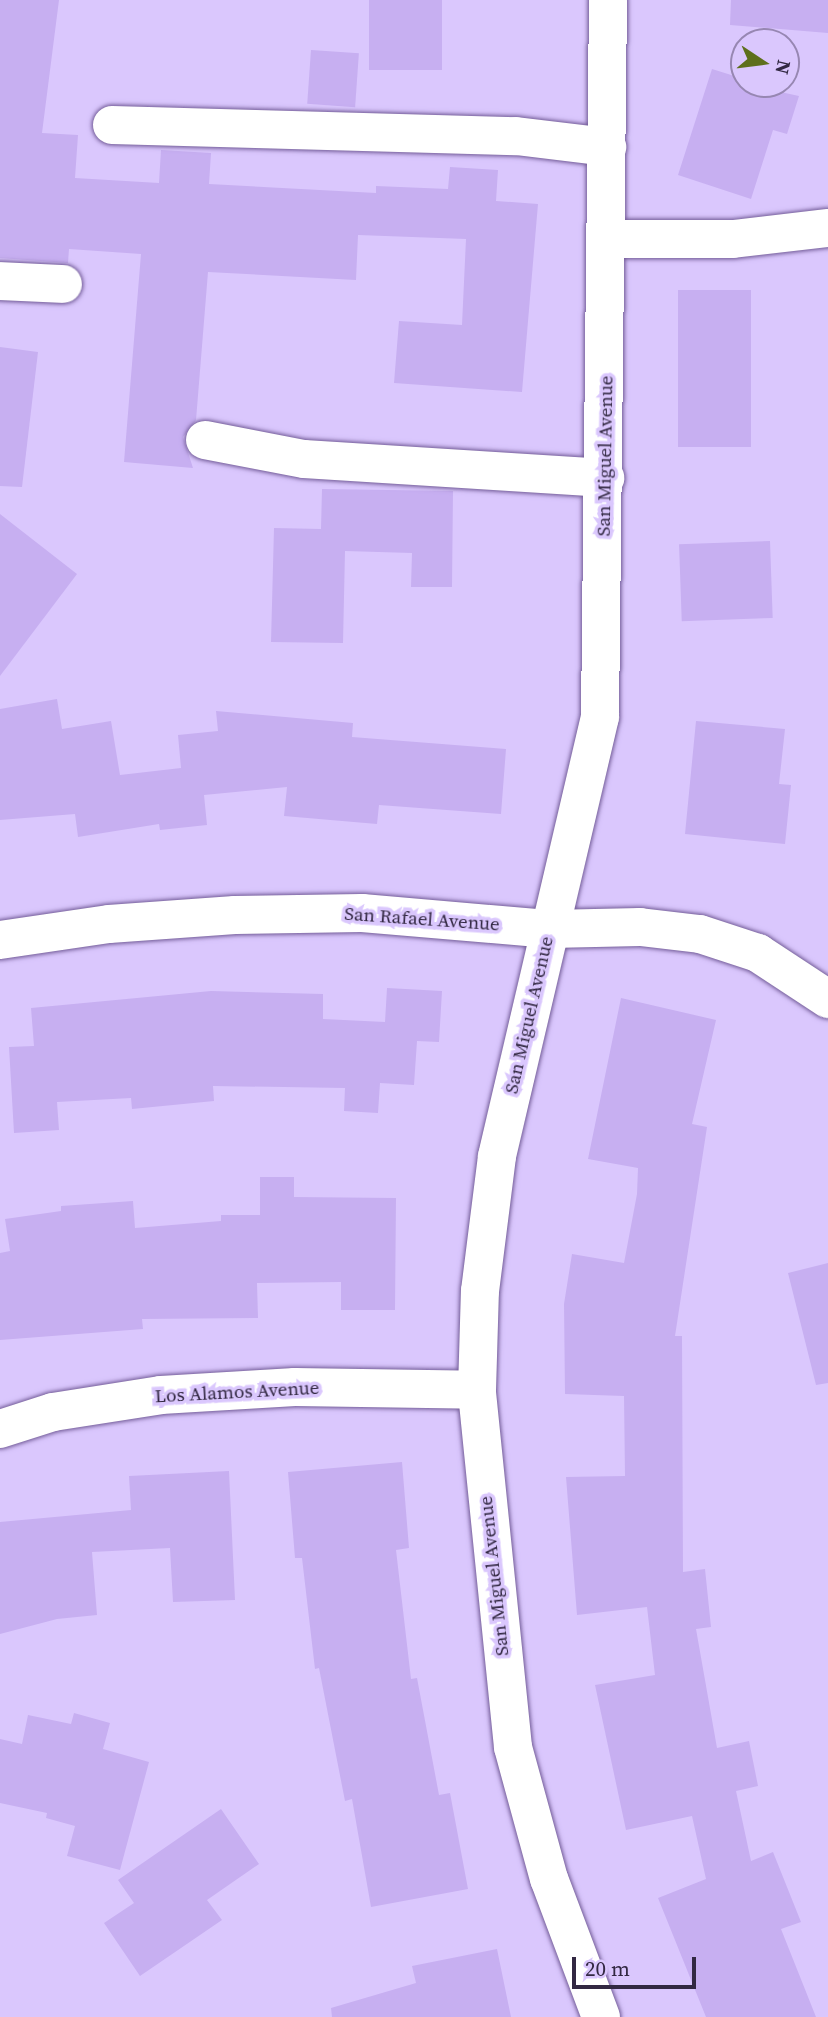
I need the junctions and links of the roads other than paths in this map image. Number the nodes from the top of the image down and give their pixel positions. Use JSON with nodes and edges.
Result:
{"nodes":[{"id":1,"x":608,"y":0,"type":"edge"},
{"id":2,"x":113,"y":125,"type":"dead end"},
{"id":3,"x":607,"y":146,"type":"junction"},
{"id":4,"x":828,"y":228,"type":"edge"},
{"id":5,"x":607,"y":239,"type":"junction"},
{"id":6,"x":0,"y":281,"type":"edge"},
{"id":7,"x":63,"y":284,"type":"dead end"},
{"id":8,"x":205,"y":440,"type":"dead end"},
{"id":9,"x":605,"y":478,"type":"junction"},
{"id":10,"x":550,"y":929,"type":"junction"},
{"id":11,"x":0,"y":940,"type":"edge"},
{"id":12,"x":828,"y":999,"type":"edge"},
{"id":13,"x":477,"y":1390,"type":"junction"},
{"id":14,"x":0,"y":1429,"type":"edge"},
{"id":15,"x":601,"y":2017,"type":"edge"}],
"edges":[{"from":1,"to":3,"type":"street","name":"San Miguel Avenue"},
{"from":2,"to":3,"type":"street"},
{"from":3,"to":5,"type":"street","name":"San Miguel Avenue"},
{"from":4,"to":5,"type":"street"},
{"from":5,"to":9,"type":"street","name":"San Miguel Avenue"},
{"from":6,"to":7,"type":"street"},
{"from":8,"to":9,"type":"street"},
{"from":9,"to":10,"type":"street","name":"San Miguel Avenue"},
{"from":10,"to":11,"type":"street","name":"San Rafael Avenue"},
{"from":10,"to":12,"type":"street","name":"San Rafael Avenue"},
{"from":10,"to":13,"type":"street","name":"San Miguel Avenue"},
{"from":13,"to":14,"type":"street","name":"Los Alamos Avenue"},
{"from":13,"to":15,"type":"street","name":"San Miguel Avenue"}]}
